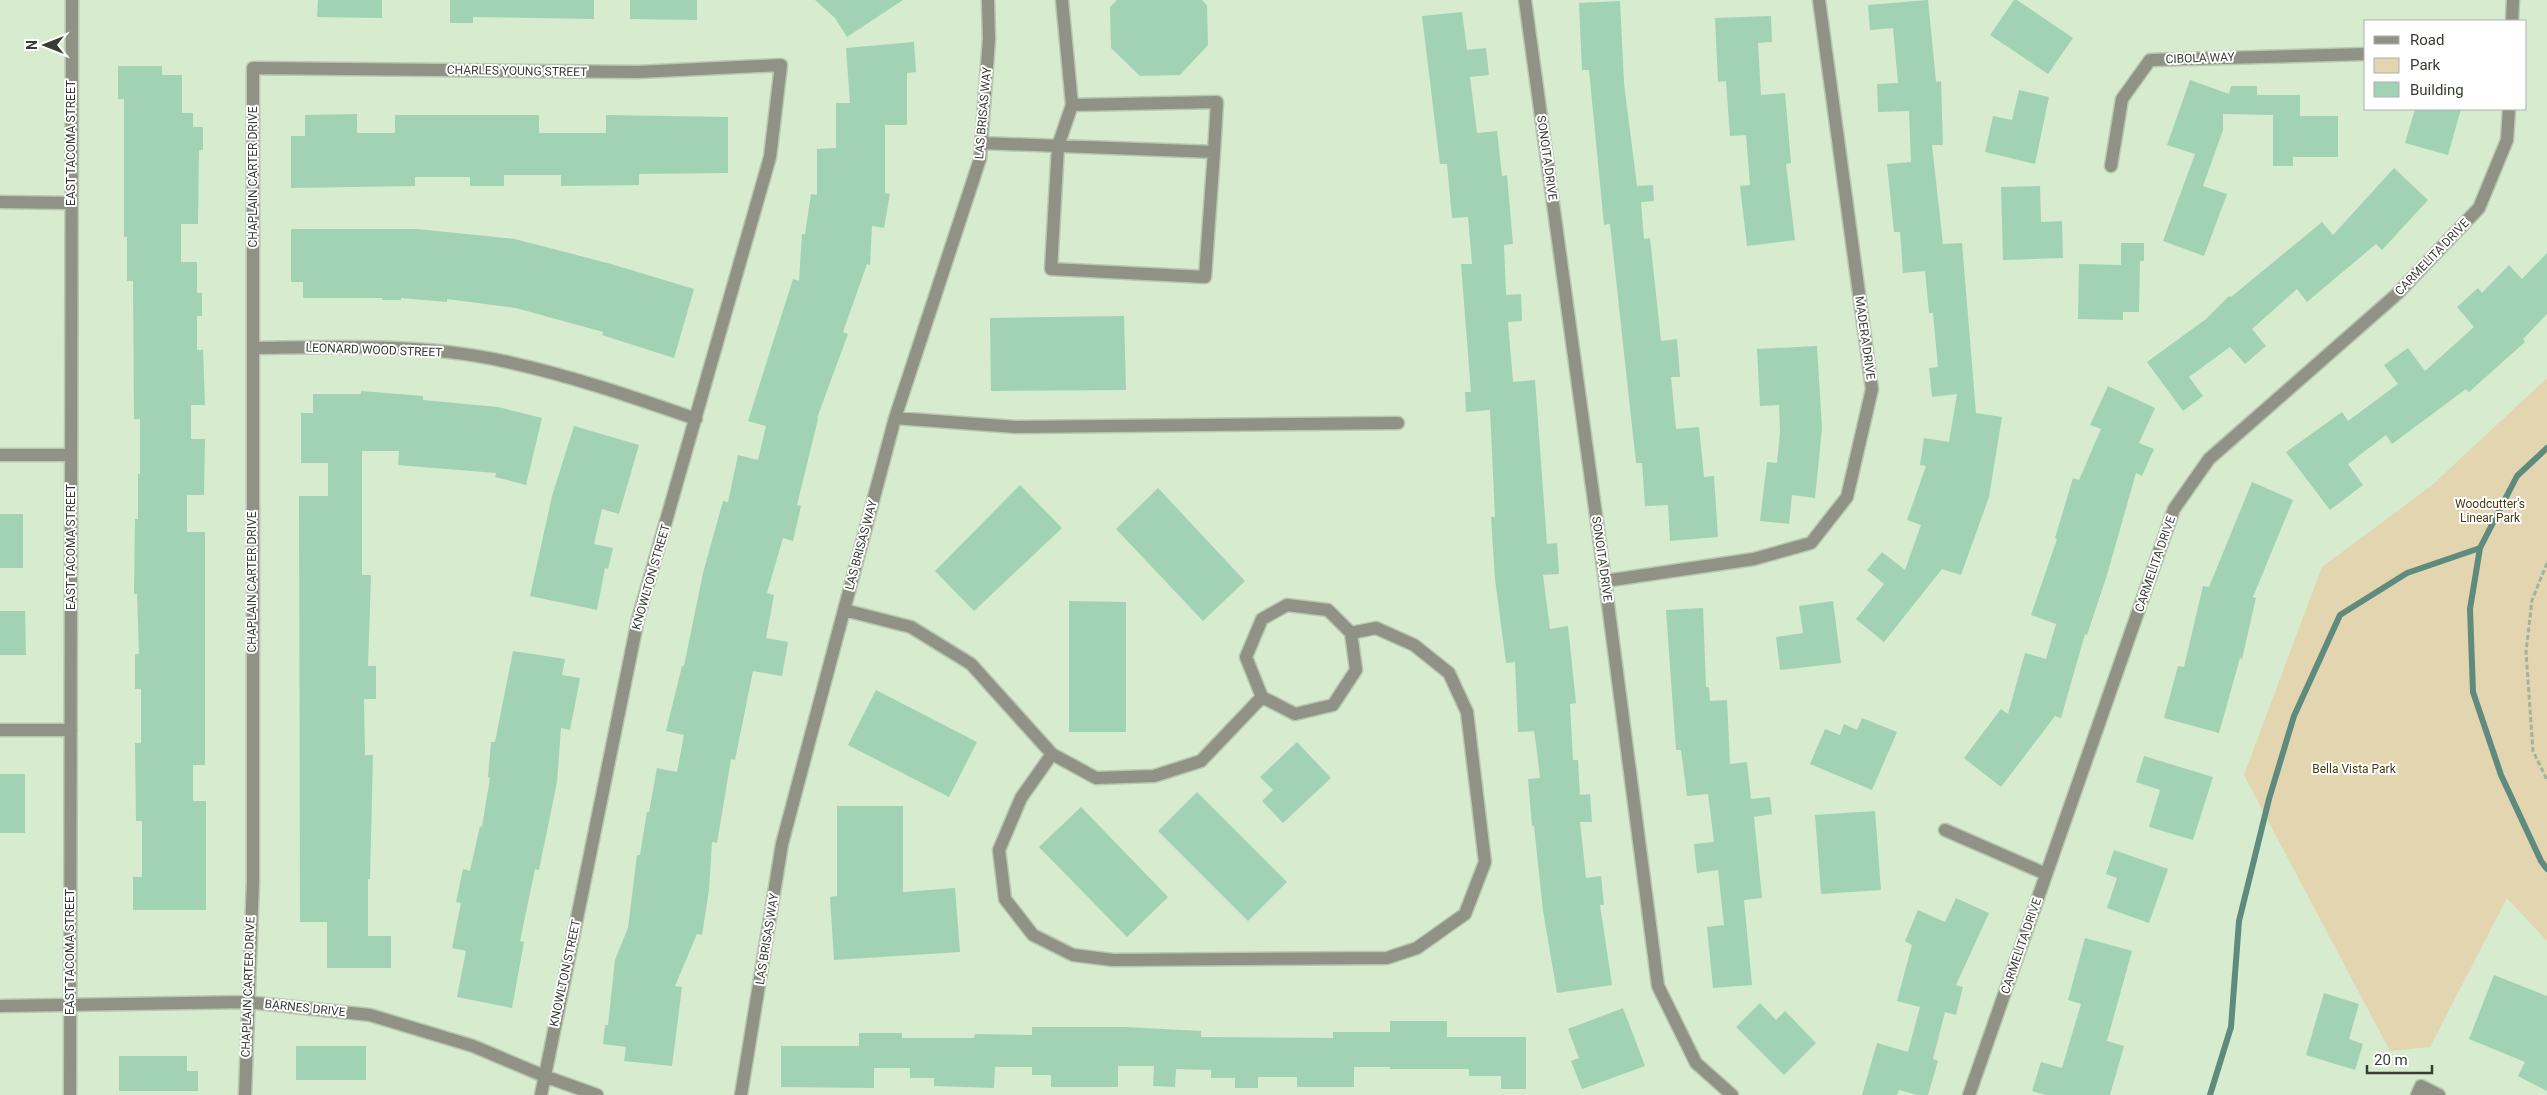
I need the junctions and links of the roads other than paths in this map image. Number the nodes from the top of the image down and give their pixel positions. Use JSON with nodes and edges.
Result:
{"nodes":[{"id":1,"x":72,"y":0,"type":"edge"},
{"id":2,"x":988,"y":0,"type":"edge"},
{"id":3,"x":1062,"y":0,"type":"edge"},
{"id":4,"x":1525,"y":0,"type":"edge"},
{"id":5,"x":1819,"y":0,"type":"edge"},
{"id":6,"x":2513,"y":0,"type":"edge"},
{"id":7,"x":2512,"y":20,"type":"edge"},
{"id":8,"x":2364,"y":54,"type":"edge"},
{"id":9,"x":781,"y":65,"type":"joint"},
{"id":10,"x":253,"y":68,"type":"joint"},
{"id":11,"x":1072,"y":105,"type":"junction"},
{"id":12,"x":2509,"y":110,"type":"edge"},
{"id":13,"x":981,"y":143,"type":"junction"},
{"id":14,"x":1058,"y":146,"type":"junction"},
{"id":15,"x":1214,"y":152,"type":"junction"},
{"id":16,"x":2111,"y":166,"type":"dead end"},
{"id":17,"x":0,"y":202,"type":"edge"},
{"id":18,"x":71,"y":203,"type":"junction"},
{"id":19,"x":253,"y":348,"type":"junction"},
{"id":20,"x":895,"y":418,"type":"junction"},
{"id":21,"x":696,"y":419,"type":"junction"},
{"id":22,"x":1398,"y":423,"type":"dead end"},
{"id":23,"x":0,"y":455,"type":"edge"},
{"id":24,"x":71,"y":455,"type":"junction"},
{"id":25,"x":1606,"y":581,"type":"junction"},
{"id":26,"x":844,"y":610,"type":"junction"},
{"id":27,"x":1351,"y":634,"type":"junction"},
{"id":28,"x":1262,"y":697,"type":"junction"},
{"id":29,"x":0,"y":730,"type":"edge"},
{"id":30,"x":71,"y":730,"type":"junction"},
{"id":31,"x":1052,"y":754,"type":"junction"},
{"id":32,"x":1944,"y":830,"type":"dead end"},
{"id":33,"x":2046,"y":874,"type":"junction"},
{"id":34,"x":247,"y":1002,"type":"junction"},
{"id":35,"x":0,"y":1006,"type":"edge"},
{"id":36,"x":70,"y":1006,"type":"junction"},
{"id":37,"x":544,"y":1076,"type":"junction"},
{"id":38,"x":2419,"y":1090,"type":"edge"},
{"id":39,"x":70,"y":1095,"type":"edge"},
{"id":40,"x":245,"y":1095,"type":"edge"},
{"id":41,"x":541,"y":1095,"type":"edge"},
{"id":42,"x":597,"y":1095,"type":"edge"},
{"id":43,"x":741,"y":1095,"type":"edge"},
{"id":44,"x":1732,"y":1095,"type":"edge"},
{"id":45,"x":1969,"y":1095,"type":"edge"},
{"id":46,"x":2439,"y":1095,"type":"edge"}],
"edges":[{"from":1,"to":18,"type":"street","name":"EAST TACOMA STREET"},
{"from":2,"to":13,"type":"street","name":"LAS BRISAS WAY"},
{"from":3,"to":11,"type":"street"},
{"from":4,"to":25,"type":"street","name":"SONOITA DRIVE"},
{"from":5,"to":25,"type":"street","name":"MADERA DRIVE"},
{"from":6,"to":7,"type":"street"},
{"from":8,"to":16,"type":"street","name":"CIBOLA WAY"},
{"from":9,"to":10,"type":"street","name":"CHARLES YOUNG STREET"},
{"from":9,"to":21,"type":"street","name":"KNOWLTON STREET"},
{"from":10,"to":19,"type":"street","name":"CHAPLAIN CARTER DRIVE"},
{"from":11,"to":14,"type":"street"},
{"from":11,"to":15,"type":"street"},
{"from":12,"to":33,"type":"street","name":"CARMELITA DRIVE"},
{"from":13,"to":14,"type":"street"},
{"from":13,"to":20,"type":"street","name":"LAS BRISAS WAY"},
{"from":14,"to":15,"type":"street"},
{"from":14,"to":15,"type":"street"},
{"from":17,"to":18,"type":"street"},
{"from":18,"to":24,"type":"street","name":"EAST TACOMA STREET"},
{"from":19,"to":21,"type":"street","name":"LEONARD WOOD STREET"},
{"from":19,"to":34,"type":"street","name":"CHAPLAIN CARTER DRIVE"},
{"from":20,"to":22,"type":"street"},
{"from":20,"to":26,"type":"street","name":"LAS BRISAS WAY"},
{"from":21,"to":37,"type":"street","name":"KNOWLTON STREET"},
{"from":23,"to":24,"type":"street"},
{"from":24,"to":30,"type":"street","name":"EAST TACOMA STREET"},
{"from":25,"to":44,"type":"street","name":"SONOITA DRIVE"},
{"from":26,"to":31,"type":"street"},
{"from":26,"to":43,"type":"street","name":"LAS BRISAS WAY"},
{"from":27,"to":28,"type":"street"},
{"from":27,"to":28,"type":"street"},
{"from":27,"to":31,"type":"street"},
{"from":28,"to":31,"type":"street"},
{"from":29,"to":30,"type":"street"},
{"from":30,"to":36,"type":"street","name":"EAST TACOMA STREET"},
{"from":32,"to":33,"type":"street"},
{"from":33,"to":45,"type":"street","name":"CARMELITA DRIVE"},
{"from":34,"to":36,"type":"street","name":"BARNES DRIVE"},
{"from":34,"to":37,"type":"street","name":"BARNES DRIVE"},
{"from":34,"to":40,"type":"street","name":"CHAPLAIN CARTER DRIVE"},
{"from":35,"to":36,"type":"street","name":"BARNES DRIVE"},
{"from":36,"to":39,"type":"street","name":"EAST TACOMA STREET"},
{"from":37,"to":41,"type":"street","name":"KNOWLTON STREET"},
{"from":37,"to":42,"type":"street","name":"BARNES DRIVE"},
{"from":38,"to":46,"type":"street"}]}
